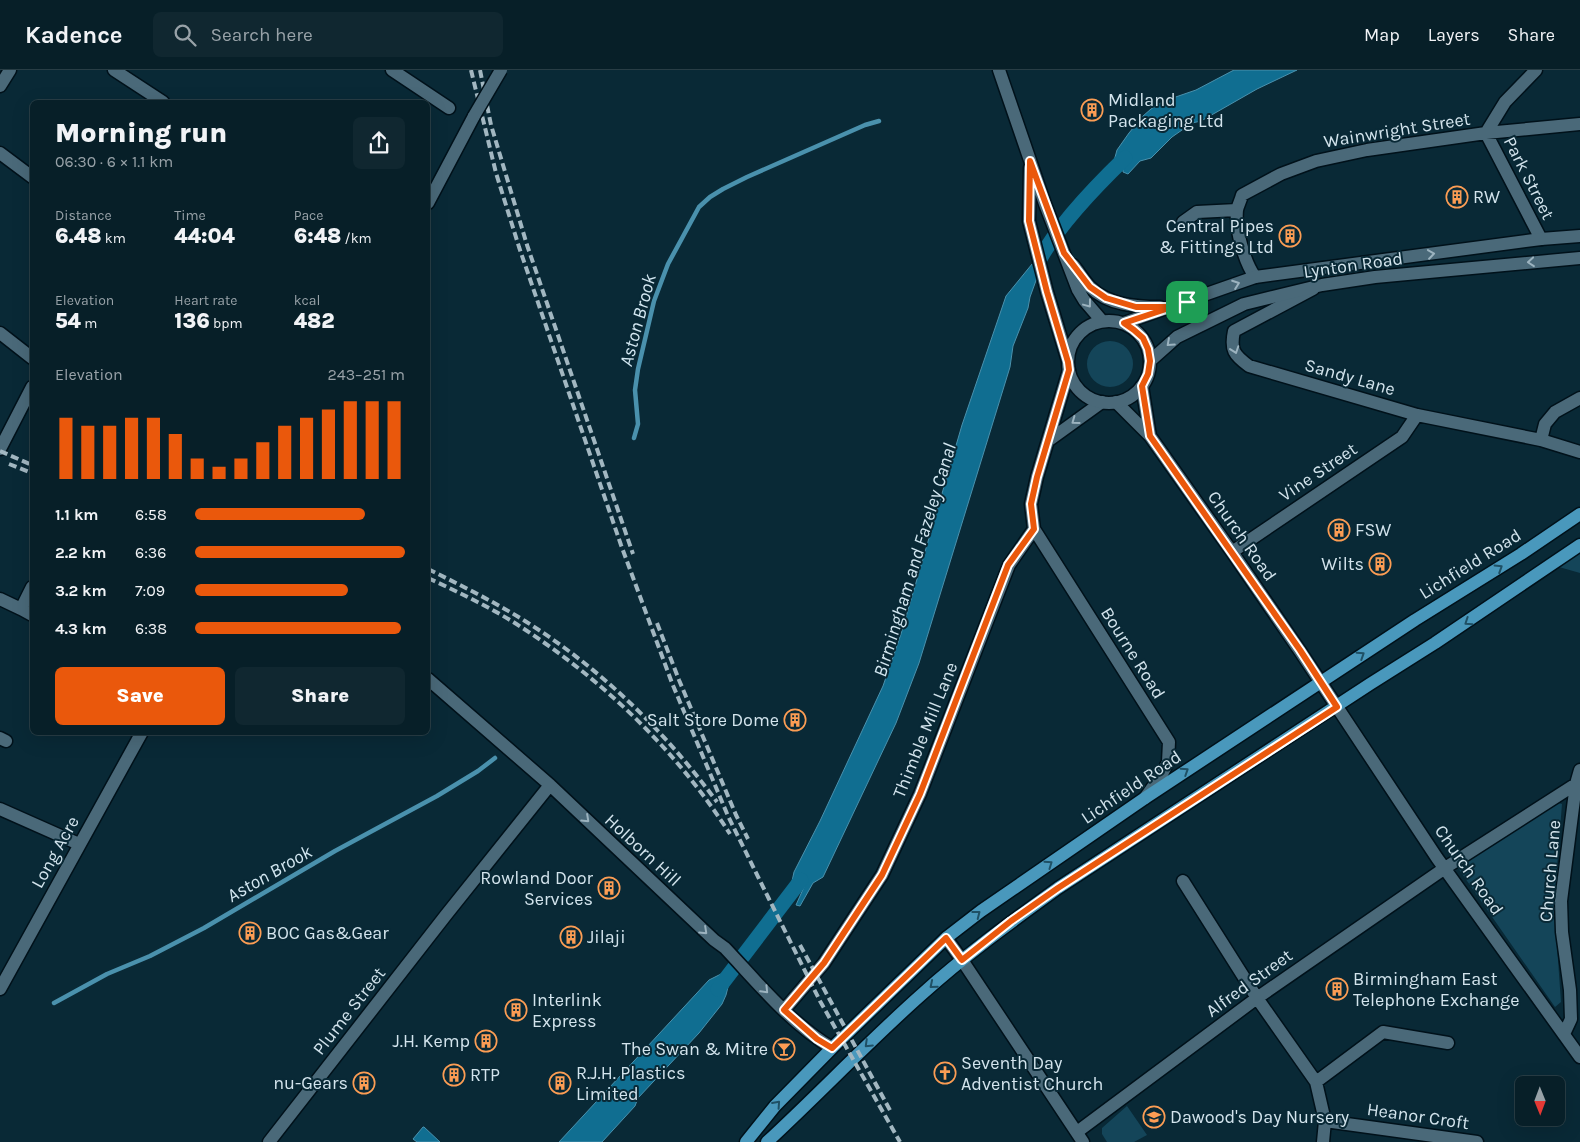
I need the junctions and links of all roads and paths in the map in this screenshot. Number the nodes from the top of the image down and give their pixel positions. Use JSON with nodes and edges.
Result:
{"nodes":[{"id":1,"x":10,"y":70,"type":"edge"},
{"id":2,"x":114,"y":70,"type":"edge"},
{"id":3,"x":392,"y":70,"type":"edge"},
{"id":4,"x":501,"y":70,"type":"edge"},
{"id":5,"x":999,"y":70,"type":"edge"},
{"id":6,"x":1536,"y":70,"type":"edge"},
{"id":7,"x":0,"y":86,"type":"edge"},
{"id":8,"x":161,"y":100,"type":"edge"},
{"id":9,"x":449,"y":108,"type":"dead end"},
{"id":10,"x":1580,"y":124,"type":"edge"},
{"id":11,"x":1486,"y":133,"type":"junction"},
{"id":12,"x":0,"y":153,"type":"edge"},
{"id":13,"x":1030,"y":161,"type":"junction"},
{"id":14,"x":30,"y":176,"type":"edge"},
{"id":15,"x":430,"y":200,"type":"edge"},
{"id":16,"x":1237,"y":210,"type":"junction"},
{"id":17,"x":1183,"y":222,"type":"dead end"},
{"id":18,"x":1580,"y":236,"type":"edge"},
{"id":19,"x":1541,"y":239,"type":"junction"},
{"id":20,"x":1064,"y":253,"type":"junction"},
{"id":21,"x":1580,"y":258,"type":"edge"},
{"id":22,"x":1255,"y":277,"type":"junction"},
{"id":23,"x":1322,"y":285,"type":"junction"},
{"id":24,"x":1187,"y":302,"type":"junction"},
{"id":25,"x":1102,"y":321,"type":"junction"},
{"id":26,"x":1124,"y":323,"type":"junction"},
{"id":27,"x":0,"y":333,"type":"edge"},
{"id":28,"x":30,"y":356,"type":"edge"},
{"id":29,"x":1150,"y":361,"type":"junction"},
{"id":30,"x":1069,"y":366,"type":"junction"},
{"id":31,"x":1142,"y":386,"type":"junction"},
{"id":32,"x":30,"y":391,"type":"edge"},
{"id":33,"x":1580,"y":398,"type":"edge"},
{"id":34,"x":1102,"y":402,"type":"junction"},
{"id":35,"x":1116,"y":402,"type":"junction"},
{"id":36,"x":1417,"y":415,"type":"junction"},
{"id":37,"x":1150,"y":436,"type":"junction"},
{"id":38,"x":1048,"y":440,"type":"junction"},
{"id":39,"x":1541,"y":440,"type":"junction"},
{"id":40,"x":0,"y":449,"type":"edge"},
{"id":41,"x":1580,"y":452,"type":"edge"},
{"id":42,"x":1580,"y":514,"type":"edge"},
{"id":43,"x":1034,"y":529,"type":"junction"},
{"id":44,"x":1580,"y":545,"type":"edge"},
{"id":45,"x":1232,"y":552,"type":"junction"},
{"id":46,"x":30,"y":597,"type":"edge"},
{"id":47,"x":0,"y":599,"type":"edge"},
{"id":48,"x":27,"y":612,"type":"edge"},
{"id":49,"x":430,"y":681,"type":"edge"},
{"id":50,"x":1321,"y":682,"type":"junction"},
{"id":51,"x":1337,"y":707,"type":"junction"},
{"id":52,"x":140,"y":735,"type":"edge"},
{"id":53,"x":1580,"y":770,"type":"edge"},
{"id":54,"x":1578,"y":784,"type":"edge"},
{"id":55,"x":550,"y":785,"type":"junction"},
{"id":56,"x":1144,"y":798,"type":"junction"},
{"id":57,"x":0,"y":809,"type":"edge"},
{"id":58,"x":80,"y":844,"type":"junction"},
{"id":59,"x":1445,"y":868,"type":"junction"},
{"id":60,"x":1183,"y":881,"type":"dead end"},
{"id":61,"x":946,"y":938,"type":"junction"},
{"id":62,"x":962,"y":960,"type":"junction"},
{"id":63,"x":0,"y":989,"type":"edge"},
{"id":64,"x":1256,"y":998,"type":"junction"},
{"id":65,"x":784,"y":1010,"type":"junction"},
{"id":66,"x":1564,"y":1034,"type":"junction"},
{"id":67,"x":1448,"y":1043,"type":"dead end"},
{"id":68,"x":832,"y":1048,"type":"junction"},
{"id":69,"x":1579,"y":1052,"type":"edge"},
{"id":70,"x":1316,"y":1082,"type":"junction"},
{"id":71,"x":1325,"y":1121,"type":"junction"},
{"id":72,"x":1080,"y":1137,"type":"edge"},
{"id":73,"x":270,"y":1142,"type":"edge"},
{"id":74,"x":746,"y":1142,"type":"edge"},
{"id":75,"x":767,"y":1142,"type":"edge"},
{"id":76,"x":1323,"y":1142,"type":"edge"},
{"id":77,"x":1477,"y":1142,"type":"edge"}],
"edges":[{"from":1,"to":7,"type":"street"},
{"from":2,"to":8,"type":"street"},
{"from":3,"to":9,"type":"street"},
{"from":4,"to":15,"type":"street","bridge":true},
{"from":5,"to":13,"type":"street"},
{"from":6,"to":11,"type":"street"},
{"from":10,"to":11,"type":"street","name":"Wainwright Street"},
{"from":11,"to":16,"type":"street","name":"Wainwright Street"},
{"from":11,"to":19,"type":"street","name":"Park Street"},
{"from":12,"to":14,"type":"street"},
{"from":13,"to":20,"type":"street"},
{"from":13,"to":30,"type":"street"},
{"from":16,"to":17,"type":"street"},
{"from":16,"to":22,"type":"street"},
{"from":18,"to":19,"type":"street","name":"Lynton Road"},
{"from":22,"to":19,"type":"street","name":"Lynton Road","one_way":true},
{"from":20,"to":24,"type":"street","name":"Lynton Road"},
{"from":20,"to":25,"type":"street","one_way":true},
{"from":21,"to":23,"type":"street","name":"Lynton Road","one_way":true},
{"from":24,"to":22,"type":"street","name":"Lynton Road","one_way":true},
{"from":23,"to":29,"type":"street","name":"Lynton Road","one_way":true},
{"from":23,"to":36,"type":"street","name":"Sandy Lane","one_way":true},
{"from":24,"to":26,"type":"street","name":"Lynton Road"},
{"from":25,"to":26,"type":"street"},
{"from":25,"to":30,"type":"street"},
{"from":26,"to":29,"type":"street"},
{"from":27,"to":28,"type":"street"},
{"from":29,"to":31,"type":"street"},
{"from":30,"to":34,"type":"street"},
{"from":30,"to":38,"type":"street"},
{"from":31,"to":35,"type":"street"},
{"from":31,"to":37,"type":"street","name":"Church Road"},
{"from":32,"to":40,"type":"street"},
{"from":33,"to":39,"type":"street"},
{"from":34,"to":35,"type":"street"},
{"from":34,"to":38,"type":"street","one_way":true},
{"from":35,"to":37,"type":"street","name":"Church Road"},
{"from":36,"to":39,"type":"street","name":"Sandy Lane"},
{"from":36,"to":45,"type":"street","name":"Vine Street"},
{"from":37,"to":45,"type":"street","name":"Church Road"},
{"from":38,"to":43,"type":"street"},
{"from":39,"to":41,"type":"street","name":"Sandy Lane"},
{"from":50,"to":42,"type":"main road","name":"Lichfield Road","one_way":true},
{"from":43,"to":56,"type":"street","name":"Bourne Road"},
{"from":43,"to":65,"type":"street","name":"Thimble Mill Lane"},
{"from":44,"to":51,"type":"main road","one_way":true},
{"from":45,"to":50,"type":"street","name":"Church Road"},
{"from":46,"to":48,"type":"street"},
{"from":47,"to":48,"type":"street"},
{"from":49,"to":55,"type":"street","name":"Holborn Hill"},
{"from":50,"to":51,"type":"street","name":"Church Road"},
{"from":56,"to":50,"type":"main road","name":"Lichfield Road","one_way":true},
{"from":51,"to":59,"type":"street","name":"Church Road"},
{"from":51,"to":62,"type":"main road"},
{"from":52,"to":58,"type":"street","name":"Long Acre"},
{"from":53,"to":54,"type":"street","name":"Church Lane"},
{"from":54,"to":59,"type":"street","name":"Alfred Street"},
{"from":54,"to":66,"type":"street","name":"Church Lane"},
{"from":55,"to":65,"type":"street","name":"Holborn Hill","one_way":true},
{"from":55,"to":73,"type":"street","name":"Plume Street"},
{"from":61,"to":56,"type":"main road","name":"Lichfield Road","one_way":true},
{"from":57,"to":58,"type":"street"},
{"from":58,"to":63,"type":"street","name":"Long Acre"},
{"from":59,"to":64,"type":"street","name":"Alfred Street"},
{"from":59,"to":66,"type":"street","name":"Church Road"},
{"from":60,"to":64,"type":"street"},
{"from":61,"to":62,"type":"street"},
{"from":61,"to":68,"type":"main road","name":"Lichfield Road"},
{"from":62,"to":72,"type":"street"},
{"from":62,"to":75,"type":"main road","one_way":true},
{"from":64,"to":70,"type":"street"},
{"from":64,"to":72,"type":"street","name":"Alfred Street"},
{"from":65,"to":68,"type":"street","name":"Holborn Hill"},
{"from":66,"to":69,"type":"street","name":"Church Road"},
{"from":67,"to":70,"type":"street"},
{"from":74,"to":68,"type":"main road","name":"Lichfield Road","one_way":true},
{"from":70,"to":71,"type":"street"},
{"from":71,"to":76,"type":"street"},
{"from":71,"to":77,"type":"street","name":"Heanor Croft"}]}
